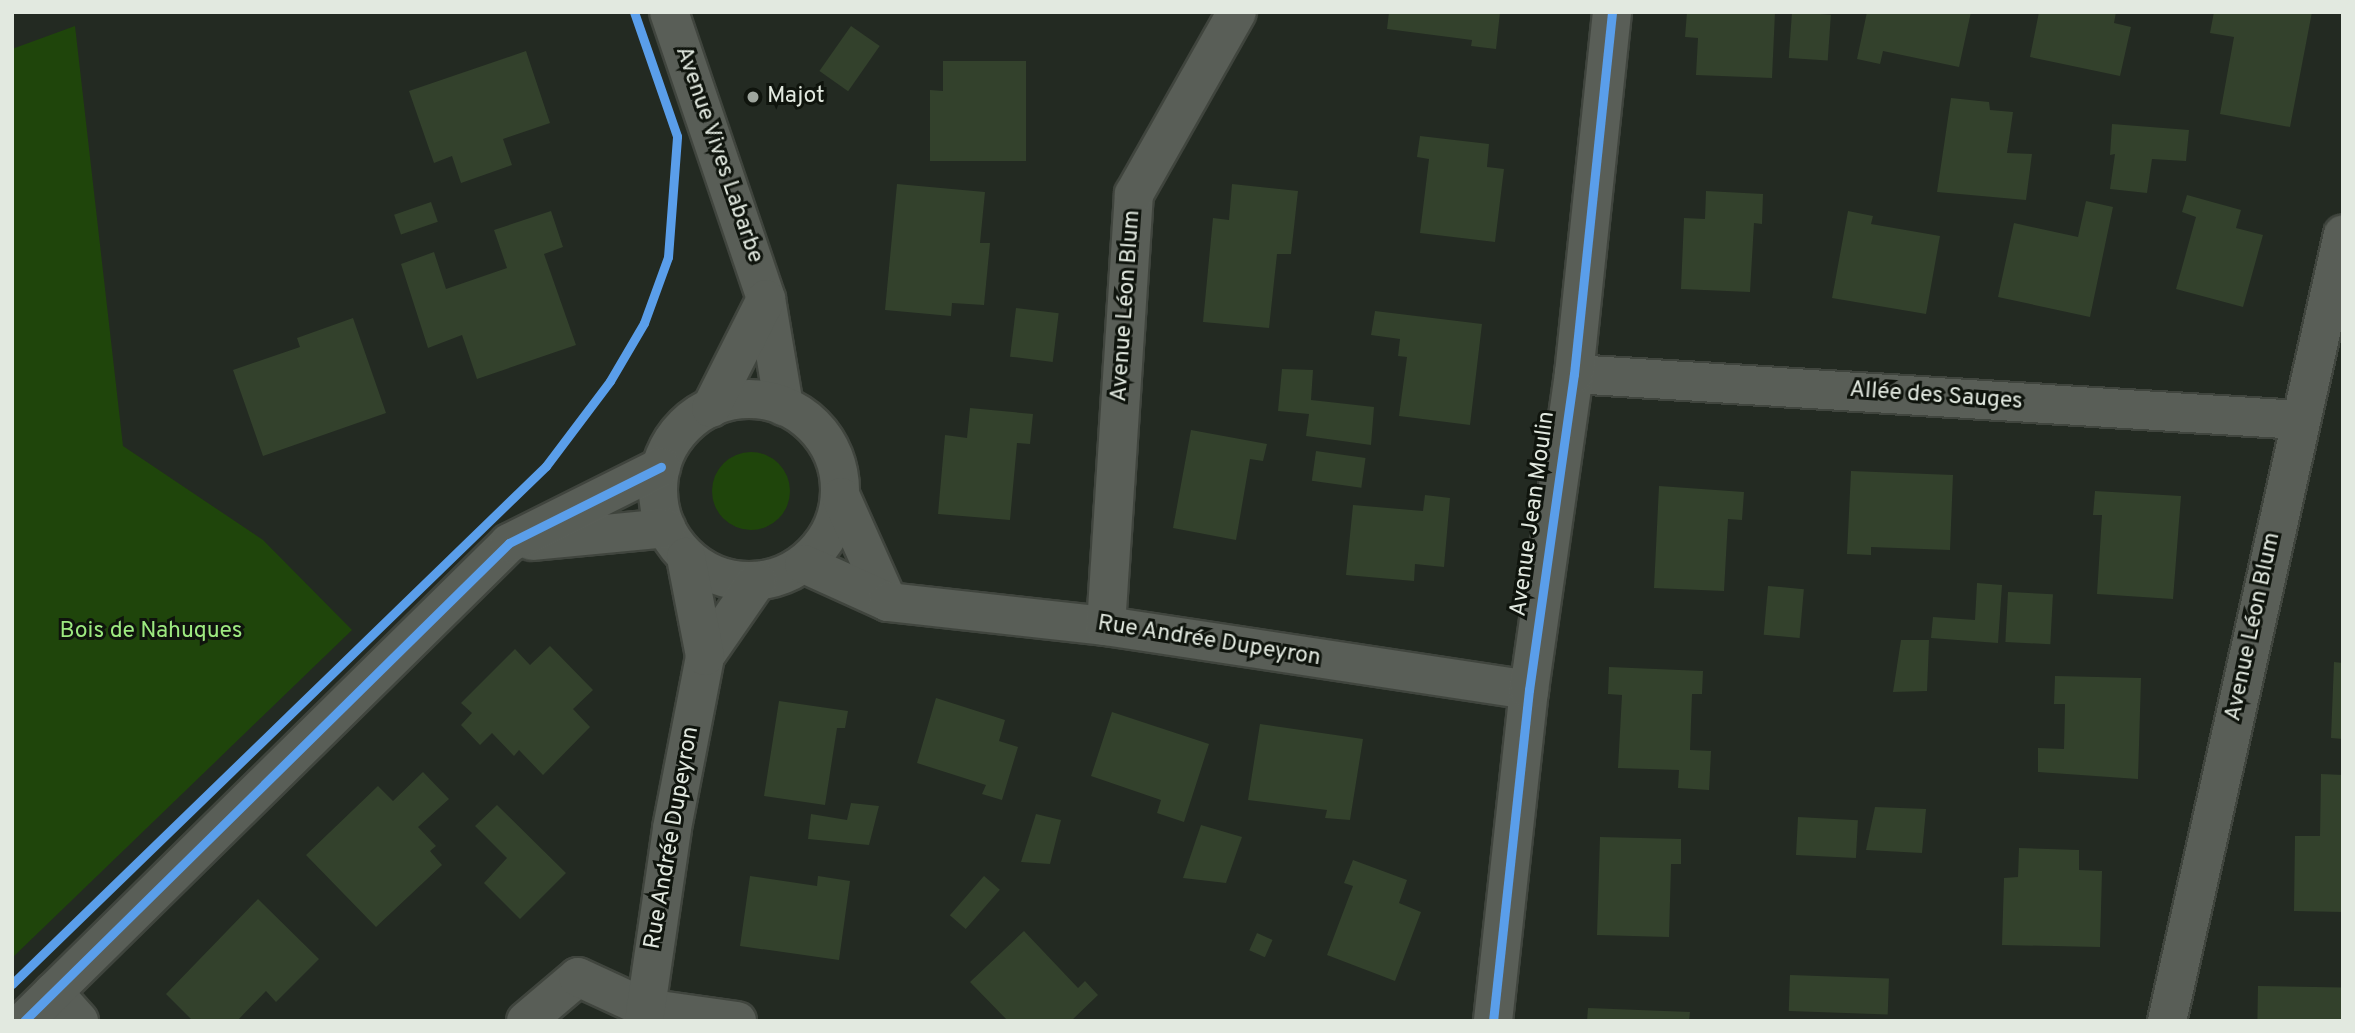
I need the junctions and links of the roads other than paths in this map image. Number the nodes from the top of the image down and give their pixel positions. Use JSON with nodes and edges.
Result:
{"nodes":[{"id":1,"x":669,"y":12,"type":"edge"},
{"id":2,"x":1237,"y":12,"type":"edge"},
{"id":3,"x":1612,"y":12,"type":"edge"},
{"id":4,"x":2343,"y":234,"type":"edge"},
{"id":5,"x":766,"y":299,"type":"junction"},
{"id":6,"x":1574,"y":374,"type":"junction"},
{"id":7,"x":785,"y":406,"type":"junction"},
{"id":8,"x":711,"y":408,"type":"junction"},
{"id":9,"x":2299,"y":420,"type":"junction"},
{"id":10,"x":661,"y":467,"type":"junction"},
{"id":11,"x":841,"y":497,"type":"junction"},
{"id":12,"x":676,"y":542,"type":"junction"},
{"id":13,"x":509,"y":543,"type":"junction"},
{"id":14,"x":804,"y":564,"type":"junction"},
{"id":15,"x":757,"y":581,"type":"junction"},
{"id":16,"x":888,"y":601,"type":"junction"},
{"id":17,"x":1106,"y":626,"type":"junction"},
{"id":18,"x":705,"y":656,"type":"junction"},
{"id":19,"x":1529,"y":690,"type":"junction"},
{"id":20,"x":53,"y":992,"type":"junction"},
{"id":21,"x":644,"y":1014,"type":"edge"},
{"id":22,"x":24,"y":1021,"type":"edge"},
{"id":23,"x":79,"y":1021,"type":"edge"},
{"id":24,"x":526,"y":1021,"type":"edge"},
{"id":25,"x":737,"y":1021,"type":"edge"},
{"id":26,"x":1493,"y":1021,"type":"edge"},
{"id":27,"x":2167,"y":1021,"type":"edge"}],
"edges":[{"from":1,"to":5,"type":"street","name":"Avenue Vives Labarbe"},
{"from":2,"to":17,"type":"street","name":"Avenue Léon Blum"},
{"from":3,"to":6,"type":"street","name":"Avenue Jean Moulin"},
{"from":4,"to":9,"type":"street","name":"Avenue Léon Blum"},
{"from":5,"to":7,"type":"street"},
{"from":5,"to":8,"type":"street"},
{"from":6,"to":9,"type":"street","name":"Allée des Sauges"},
{"from":6,"to":19,"type":"street","name":"Avenue Jean Moulin"},
{"from":7,"to":8,"type":"street"},
{"from":7,"to":11,"type":"street"},
{"from":8,"to":10,"type":"street"},
{"from":9,"to":27,"type":"street","name":"Avenue Léon Blum"},
{"from":10,"to":12,"type":"street"},
{"from":10,"to":13,"type":"street"},
{"from":11,"to":14,"type":"street"},
{"from":11,"to":16,"type":"street"},
{"from":12,"to":13,"type":"street"},
{"from":12,"to":15,"type":"street"},
{"from":12,"to":18,"type":"street","name":"Rue Andrée Dupeyron"},
{"from":13,"to":20,"type":"street"},
{"from":14,"to":15,"type":"street"},
{"from":14,"to":16,"type":"street","name":"Rue Andrée Dupeyron"},
{"from":15,"to":18,"type":"street","name":"Rue Andrée Dupeyron"},
{"from":16,"to":17,"type":"street","name":"Rue Andrée Dupeyron"},
{"from":17,"to":19,"type":"street","name":"Rue Andrée Dupeyron"},
{"from":18,"to":21,"type":"street","name":"Rue Andrée Dupeyron"},
{"from":19,"to":26,"type":"street","name":"Avenue Jean Moulin"},
{"from":20,"to":22,"type":"street"},
{"from":20,"to":23,"type":"street"},
{"from":21,"to":24,"type":"street"},
{"from":21,"to":25,"type":"street"}]}
